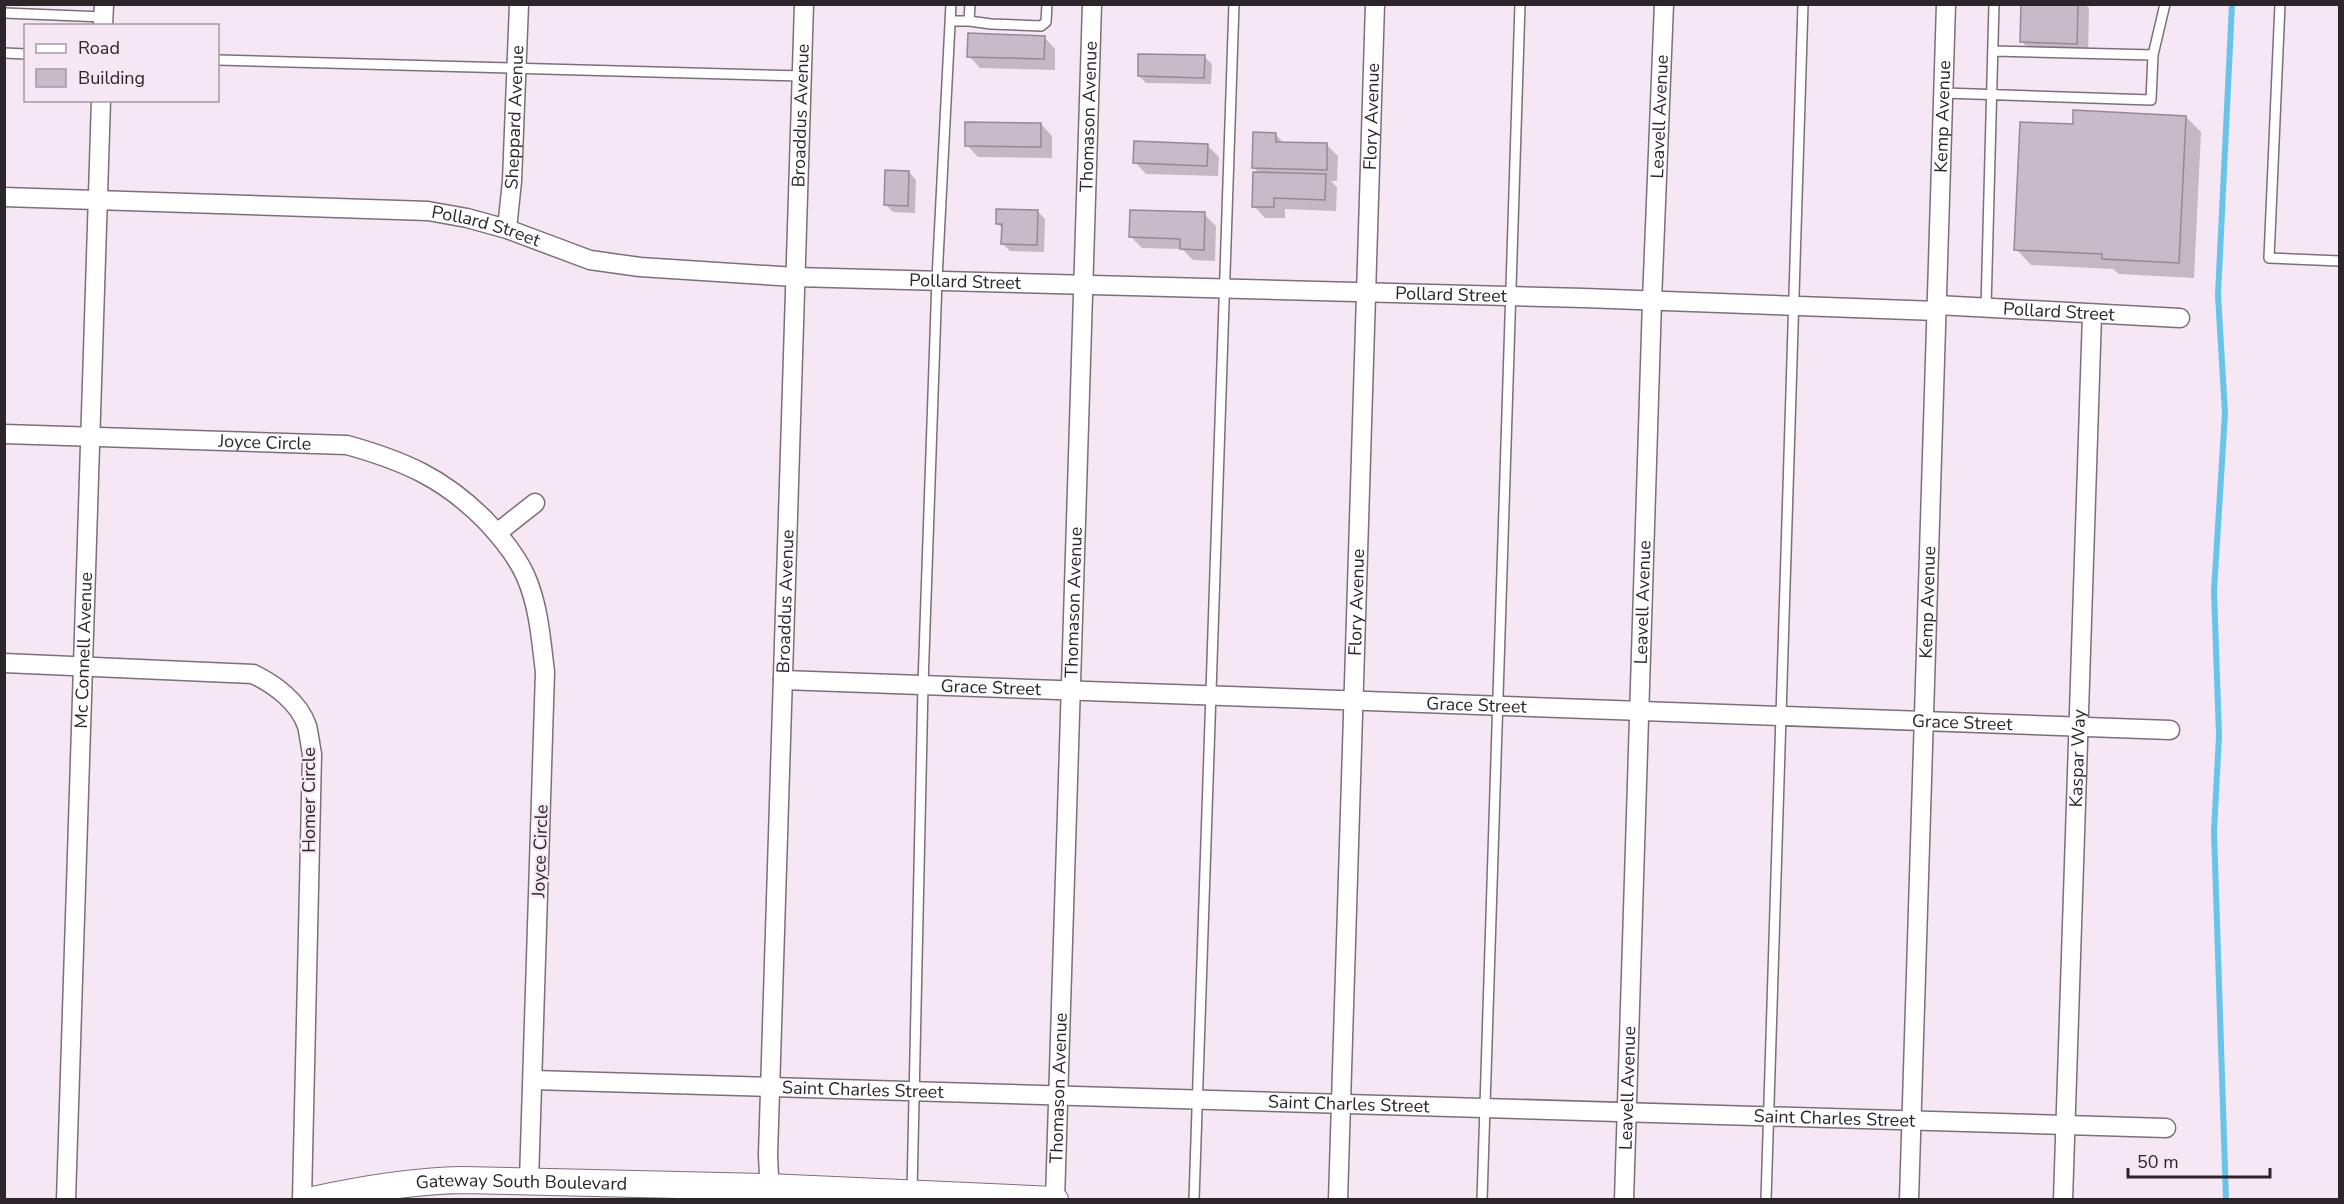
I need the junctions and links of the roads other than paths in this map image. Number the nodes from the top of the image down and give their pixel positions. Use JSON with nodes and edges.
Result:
{"nodes":[{"id":1,"x":47,"y":4,"type":"edge"},
{"id":2,"x":519,"y":4,"type":"edge"},
{"id":3,"x":804,"y":4,"type":"edge"},
{"id":4,"x":951,"y":4,"type":"edge"},
{"id":5,"x":970,"y":4,"type":"edge"},
{"id":6,"x":1047,"y":4,"type":"edge"},
{"id":7,"x":1092,"y":4,"type":"edge"},
{"id":8,"x":1234,"y":4,"type":"edge"},
{"id":9,"x":1375,"y":4,"type":"edge"},
{"id":10,"x":1520,"y":4,"type":"edge"},
{"id":11,"x":1664,"y":4,"type":"edge"},
{"id":12,"x":1803,"y":4,"type":"edge"},
{"id":13,"x":1946,"y":4,"type":"edge"},
{"id":14,"x":1994,"y":4,"type":"edge"},
{"id":15,"x":2165,"y":4,"type":"edge"},
{"id":16,"x":2280,"y":4,"type":"edge"},
{"id":17,"x":4,"y":13,"type":"edge"},
{"id":18,"x":46,"y":15,"type":"junction"},
{"id":19,"x":104,"y":16,"type":"edge"},
{"id":20,"x":950,"y":21,"type":"junction"},
{"id":21,"x":969,"y":21,"type":"junction"},
{"id":22,"x":1993,"y":51,"type":"junction"},
{"id":23,"x":4,"y":54,"type":"edge"},
{"id":24,"x":24,"y":54,"type":"edge"},
{"id":25,"x":2153,"y":55,"type":"junction"},
{"id":26,"x":219,"y":60,"type":"edge"},
{"id":27,"x":516,"y":69,"type":"junction"},
{"id":28,"x":802,"y":76,"type":"junction"},
{"id":29,"x":1944,"y":93,"type":"junction"},
{"id":30,"x":1991,"y":94,"type":"junction"},
{"id":31,"x":101,"y":102,"type":"edge"},
{"id":32,"x":4,"y":197,"type":"edge"},
{"id":33,"x":97,"y":200,"type":"junction"},
{"id":34,"x":507,"y":229,"type":"junction"},
{"id":35,"x":2340,"y":261,"type":"edge"},
{"id":36,"x":795,"y":277,"type":"junction"},
{"id":37,"x":937,"y":279,"type":"junction"},
{"id":38,"x":1083,"y":284,"type":"junction"},
{"id":39,"x":1224,"y":288,"type":"junction"},
{"id":40,"x":1366,"y":294,"type":"junction"},
{"id":41,"x":1510,"y":296,"type":"junction"},
{"id":42,"x":1652,"y":301,"type":"junction"},
{"id":43,"x":1795,"y":306,"type":"junction"},
{"id":44,"x":1937,"y":308,"type":"junction"},
{"id":45,"x":1986,"y":308,"type":"junction"},
{"id":46,"x":2092,"y":315,"type":"junction"},
{"id":47,"x":2180,"y":318,"type":"dead end"},
{"id":48,"x":4,"y":434,"type":"edge"},
{"id":49,"x":90,"y":437,"type":"junction"},
{"id":50,"x":535,"y":503,"type":"dead end"},
{"id":51,"x":497,"y":533,"type":"junction"},
{"id":52,"x":4,"y":663,"type":"edge"},
{"id":53,"x":82,"y":666,"type":"junction"},
{"id":54,"x":783,"y":680,"type":"junction"},
{"id":55,"x":923,"y":685,"type":"junction"},
{"id":56,"x":1071,"y":690,"type":"junction"},
{"id":57,"x":1211,"y":695,"type":"junction"},
{"id":58,"x":1354,"y":700,"type":"junction"},
{"id":59,"x":1497,"y":705,"type":"junction"},
{"id":60,"x":1639,"y":711,"type":"junction"},
{"id":61,"x":1782,"y":716,"type":"junction"},
{"id":62,"x":1924,"y":721,"type":"junction"},
{"id":63,"x":2079,"y":727,"type":"junction"},
{"id":64,"x":2170,"y":730,"type":"dead end"},
{"id":65,"x":533,"y":1080,"type":"junction"},
{"id":66,"x":770,"y":1088,"type":"junction"},
{"id":67,"x":914,"y":1092,"type":"junction"},
{"id":68,"x":1059,"y":1096,"type":"junction"},
{"id":69,"x":1197,"y":1100,"type":"junction"},
{"id":70,"x":1341,"y":1104,"type":"junction"},
{"id":71,"x":1485,"y":1108,"type":"junction"},
{"id":72,"x":1626,"y":1113,"type":"junction"},
{"id":73,"x":1769,"y":1117,"type":"junction"},
{"id":74,"x":1912,"y":1121,"type":"junction"},
{"id":75,"x":2065,"y":1126,"type":"junction"},
{"id":76,"x":2166,"y":1128,"type":"dead end"},
{"id":77,"x":529,"y":1180,"type":"junction"},
{"id":78,"x":769,"y":1193,"type":"edge"},
{"id":79,"x":912,"y":1193,"type":"junction"},
{"id":80,"x":66,"y":1200,"type":"edge"},
{"id":81,"x":302,"y":1200,"type":"edge"},
{"id":82,"x":313,"y":1200,"type":"edge"},
{"id":83,"x":1055,"y":1200,"type":"edge"},
{"id":84,"x":1194,"y":1200,"type":"edge"},
{"id":85,"x":1338,"y":1200,"type":"edge"},
{"id":86,"x":1482,"y":1200,"type":"edge"},
{"id":87,"x":1624,"y":1200,"type":"edge"},
{"id":88,"x":1766,"y":1200,"type":"edge"},
{"id":89,"x":1909,"y":1200,"type":"edge"},
{"id":90,"x":2063,"y":1200,"type":"edge"}],
"edges":[{"from":1,"to":18,"type":"lane"},
{"from":2,"to":27,"type":"street","name":"Sheppard Avenue"},
{"from":3,"to":28,"type":"street","name":"Broaddus Avenue"},
{"from":4,"to":20,"type":"lane"},
{"from":5,"to":21,"type":"lane"},
{"from":6,"to":21,"type":"lane"},
{"from":7,"to":38,"type":"street","name":"Thomason Avenue"},
{"from":8,"to":39,"type":"lane"},
{"from":9,"to":40,"type":"street","name":"Flory Avenue"},
{"from":10,"to":41,"type":"lane"},
{"from":11,"to":42,"type":"street","name":"Leavell Avenue"},
{"from":12,"to":43,"type":"lane"},
{"from":13,"to":29,"type":"street","name":"Kemp Avenue"},
{"from":14,"to":22,"type":"lane"},
{"from":15,"to":25,"type":"lane"},
{"from":16,"to":35,"type":"lane"},
{"from":17,"to":18,"type":"lane"},
{"from":18,"to":19,"type":"lane"},
{"from":20,"to":21,"type":"lane"},
{"from":20,"to":37,"type":"lane"},
{"from":22,"to":25,"type":"lane"},
{"from":22,"to":30,"type":"lane"},
{"from":23,"to":24,"type":"lane"},
{"from":25,"to":30,"type":"lane"},
{"from":26,"to":27,"type":"lane"},
{"from":27,"to":28,"type":"lane"},
{"from":27,"to":34,"type":"street","name":"Sheppard Avenue"},
{"from":28,"to":36,"type":"street","name":"Broaddus Avenue"},
{"from":29,"to":30,"type":"lane"},
{"from":29,"to":44,"type":"street","name":"Kemp Avenue"},
{"from":30,"to":45,"type":"lane"},
{"from":31,"to":33,"type":"street","name":"Mc Connell Avenue"},
{"from":32,"to":33,"type":"street","name":"Pollard Street"},
{"from":33,"to":34,"type":"street","name":"Pollard Street"},
{"from":33,"to":49,"type":"street","name":"Mc Connell Avenue"},
{"from":34,"to":36,"type":"street","name":"Pollard Street"},
{"from":36,"to":37,"type":"street","name":"Pollard Street"},
{"from":36,"to":54,"type":"street","name":"Broaddus Avenue"},
{"from":37,"to":38,"type":"street","name":"Pollard Street"},
{"from":37,"to":55,"type":"lane"},
{"from":38,"to":39,"type":"street","name":"Pollard Street"},
{"from":38,"to":56,"type":"street","name":"Thomason Avenue"},
{"from":39,"to":40,"type":"street","name":"Pollard Street"},
{"from":39,"to":57,"type":"lane"},
{"from":40,"to":41,"type":"street","name":"Pollard Street"},
{"from":40,"to":58,"type":"street","name":"Flory Avenue"},
{"from":41,"to":42,"type":"street","name":"Pollard Street"},
{"from":41,"to":59,"type":"lane"},
{"from":42,"to":43,"type":"street","name":"Pollard Street"},
{"from":42,"to":60,"type":"street","name":"Leavell Avenue"},
{"from":43,"to":44,"type":"street","name":"Pollard Street"},
{"from":43,"to":61,"type":"lane"},
{"from":44,"to":45,"type":"street","name":"Pollard Street"},
{"from":44,"to":62,"type":"street","name":"Kemp Avenue"},
{"from":45,"to":46,"type":"street","name":"Pollard Street"},
{"from":46,"to":47,"type":"street","name":"Pollard Street"},
{"from":46,"to":63,"type":"street","name":"Kaspar Way"},
{"from":48,"to":49,"type":"street","name":"Joyce Circle"},
{"from":49,"to":51,"type":"street","name":"Joyce Circle"},
{"from":49,"to":53,"type":"street","name":"Mc Connell Avenue"},
{"from":50,"to":51,"type":"street"},
{"from":51,"to":65,"type":"street","name":"Joyce Circle"},
{"from":52,"to":53,"type":"street","name":"Homer Circle"},
{"from":53,"to":80,"type":"street","name":"Mc Connell Avenue"},
{"from":53,"to":81,"type":"street","name":"Homer Circle"},
{"from":54,"to":55,"type":"street","name":"Grace Street"},
{"from":54,"to":66,"type":"street","name":"Broaddus Avenue"},
{"from":55,"to":56,"type":"street","name":"Grace Street"},
{"from":55,"to":67,"type":"lane"},
{"from":56,"to":57,"type":"street","name":"Grace Street"},
{"from":56,"to":68,"type":"street","name":"Thomason Avenue"},
{"from":57,"to":58,"type":"street","name":"Grace Street"},
{"from":57,"to":69,"type":"lane"},
{"from":58,"to":59,"type":"street","name":"Grace Street"},
{"from":58,"to":70,"type":"street","name":"Flory Avenue"},
{"from":59,"to":60,"type":"street","name":"Grace Street"},
{"from":59,"to":71,"type":"lane"},
{"from":60,"to":61,"type":"street","name":"Grace Street"},
{"from":60,"to":72,"type":"street","name":"Leavell Avenue"},
{"from":61,"to":62,"type":"street","name":"Grace Street"},
{"from":61,"to":73,"type":"lane"},
{"from":62,"to":63,"type":"street","name":"Grace Street"},
{"from":62,"to":74,"type":"street","name":"Kemp Avenue"},
{"from":63,"to":64,"type":"street","name":"Grace Street"},
{"from":63,"to":75,"type":"street","name":"Kaspar Way"},
{"from":65,"to":66,"type":"street","name":"Saint Charles Street"},
{"from":65,"to":77,"type":"street","name":"Joyce Circle"},
{"from":66,"to":67,"type":"street","name":"Saint Charles Street"},
{"from":66,"to":78,"type":"street","name":"Broaddus Avenue"},
{"from":67,"to":68,"type":"street","name":"Saint Charles Street"},
{"from":67,"to":79,"type":"lane"},
{"from":68,"to":69,"type":"street","name":"Saint Charles Street"},
{"from":68,"to":83,"type":"street","name":"Thomason Avenue"},
{"from":69,"to":70,"type":"street","name":"Saint Charles Street"},
{"from":69,"to":84,"type":"lane"},
{"from":70,"to":71,"type":"street","name":"Saint Charles Street"},
{"from":70,"to":85,"type":"street","name":"Flory Avenue"},
{"from":71,"to":72,"type":"street","name":"Saint Charles Street"},
{"from":71,"to":86,"type":"lane"},
{"from":72,"to":73,"type":"street","name":"Saint Charles Street"},
{"from":72,"to":87,"type":"street","name":"Leavell Avenue"},
{"from":73,"to":74,"type":"street","name":"Saint Charles Street"},
{"from":73,"to":88,"type":"lane"},
{"from":74,"to":75,"type":"street","name":"Saint Charles Street"},
{"from":74,"to":89,"type":"street","name":"Kemp Avenue"},
{"from":75,"to":76,"type":"street","name":"Saint Charles Street"},
{"from":75,"to":90,"type":"street","name":"Kaspar Way"},
{"from":77,"to":78,"type":"main road","name":"Gateway South Boulevard"},
{"from":77,"to":82,"type":"main road","name":"Gateway South Boulevard"},
{"from":78,"to":79,"type":"main road","name":"Gateway South Boulevard"},
{"from":79,"to":83,"type":"main road","name":"Gateway South Boulevard"}]}
